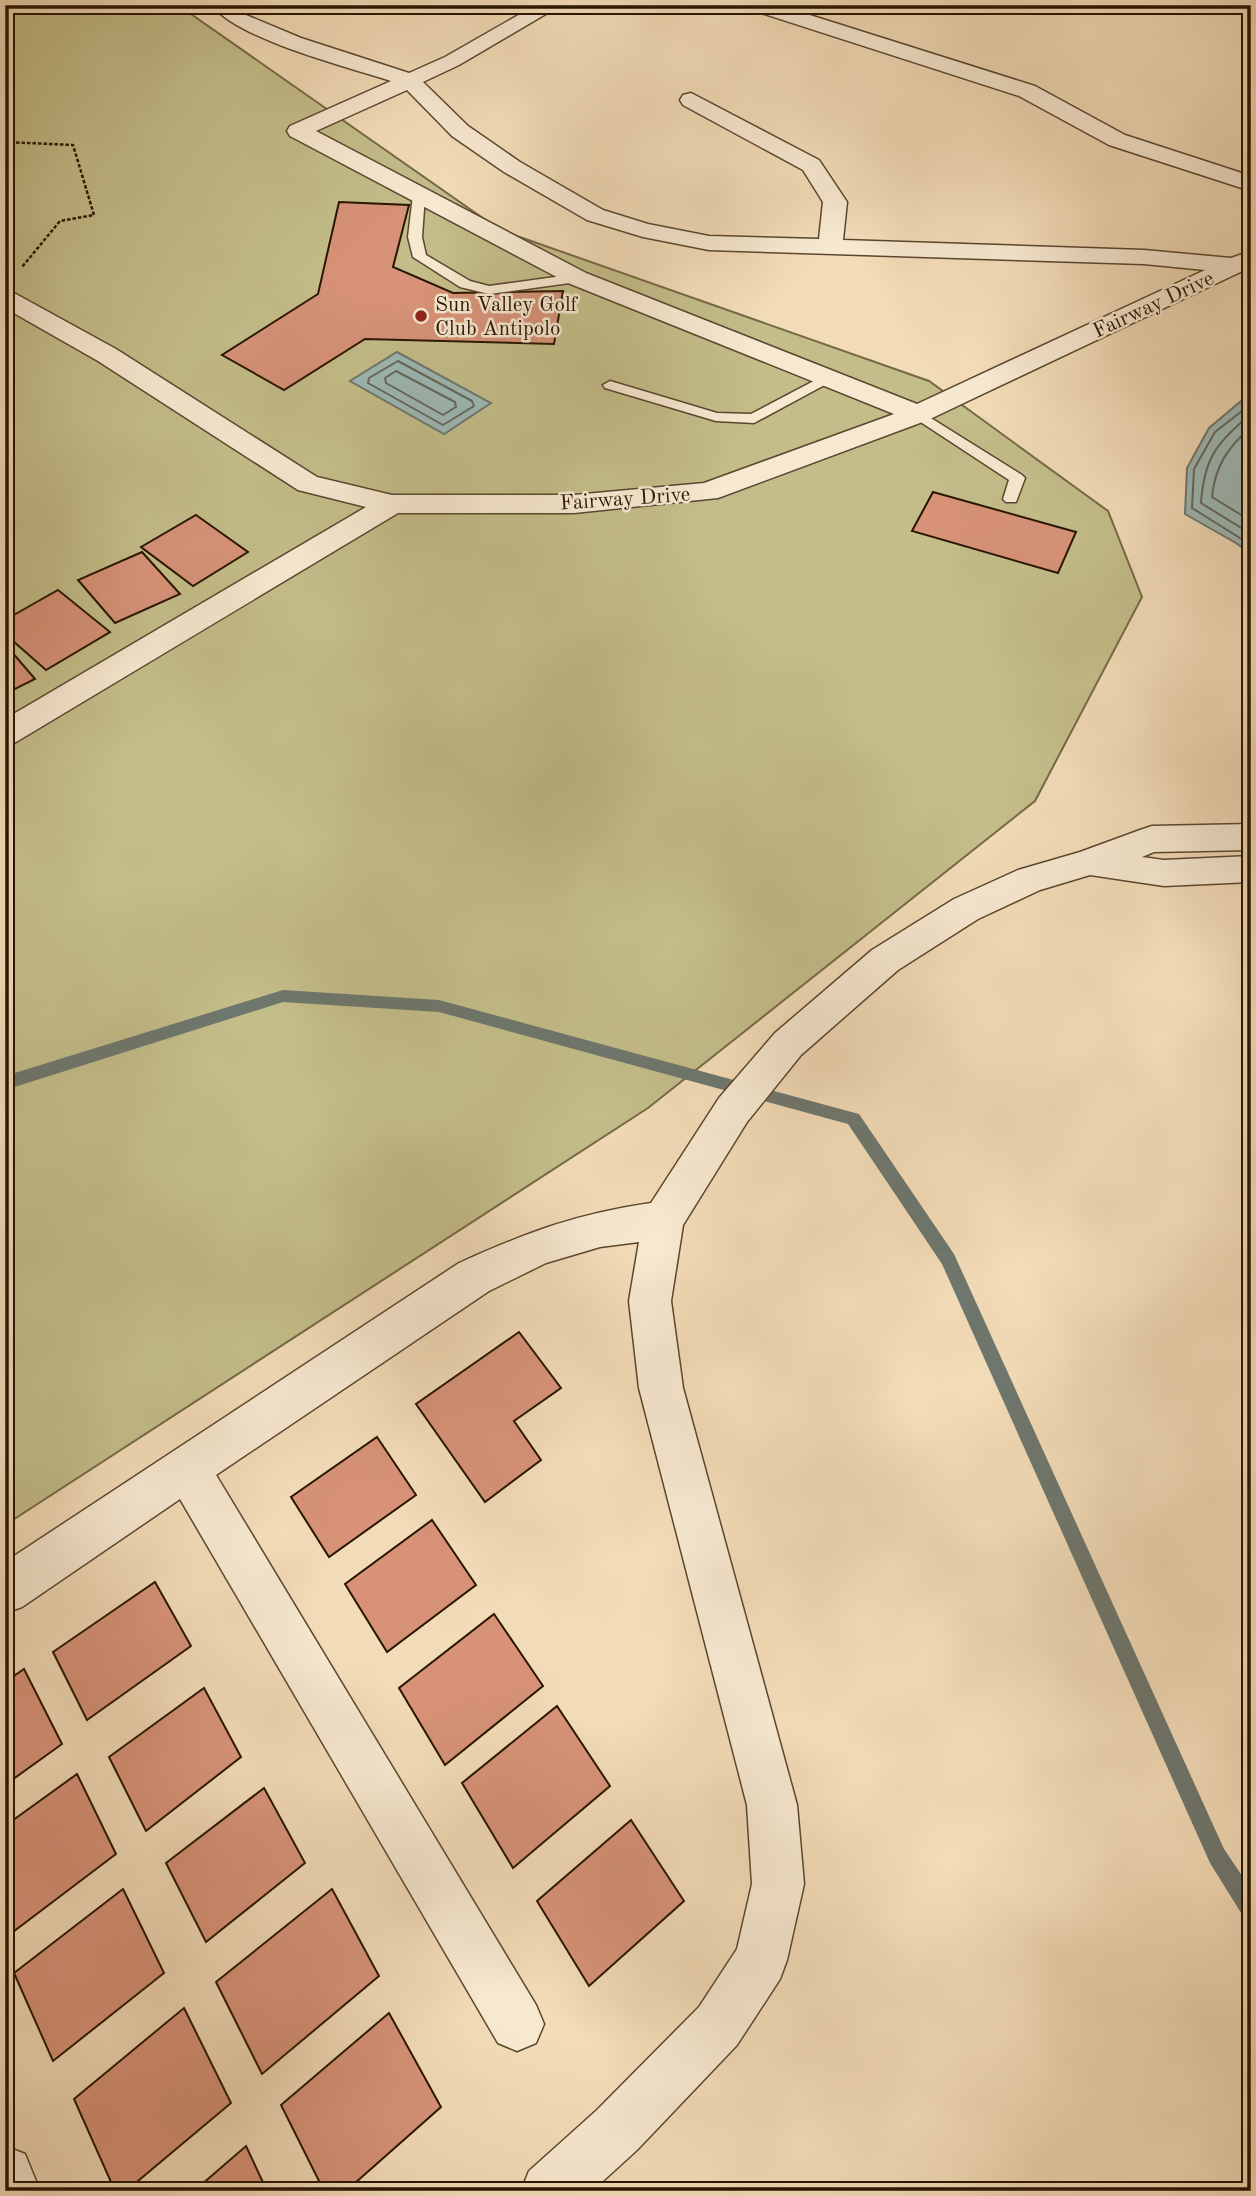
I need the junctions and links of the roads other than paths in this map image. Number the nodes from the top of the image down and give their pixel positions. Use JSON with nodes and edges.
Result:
{"nodes":[{"id":1,"x":222,"y":5,"type":"edge"},
{"id":2,"x":551,"y":5,"type":"edge"},
{"id":3,"x":755,"y":5,"type":"edge"},
{"id":4,"x":409,"y":80,"type":"junction"},
{"id":5,"x":691,"y":100,"type":"dead end"},
{"id":6,"x":1251,"y":184,"type":"edge"},
{"id":7,"x":419,"y":195,"type":"junction"},
{"id":8,"x":830,"y":246,"type":"junction"},
{"id":9,"x":1086,"y":256,"type":"junction"},
{"id":10,"x":1245,"y":265,"type":"edge"},
{"id":11,"x":577,"y":278,"type":"junction"},
{"id":12,"x":5,"y":298,"type":"edge"},
{"id":13,"x":1155,"y":303,"type":"junction"},
{"id":14,"x":827,"y":378,"type":"junction"},
{"id":15,"x":610,"y":385,"type":"dead end"},
{"id":16,"x":918,"y":414,"type":"junction"},
{"id":17,"x":1011,"y":499,"type":"dead end"},
{"id":18,"x":392,"y":504,"type":"junction"},
{"id":19,"x":5,"y":734,"type":"edge"},
{"id":20,"x":1251,"y":837,"type":"edge"},
{"id":21,"x":1088,"y":863,"type":"junction"},
{"id":22,"x":1251,"y":869,"type":"edge"},
{"id":23,"x":663,"y":1220,"type":"junction"},
{"id":24,"x":187,"y":1468,"type":"junction"},
{"id":25,"x":5,"y":1590,"type":"edge"},
{"id":26,"x":517,"y":2024,"type":"dead end"},
{"id":27,"x":5,"y":2174,"type":"edge"},
{"id":28,"x":12,"y":2191,"type":"edge"},
{"id":29,"x":549,"y":2191,"type":"edge"}],
"edges":[{"from":1,"to":4,"type":"street"},
{"from":2,"to":4,"type":"street"},
{"from":3,"to":6,"type":"street"},
{"from":4,"to":7,"type":"street"},
{"from":4,"to":8,"type":"street"},
{"from":5,"to":8,"type":"street"},
{"from":7,"to":11,"type":"street"},
{"from":7,"to":11,"type":"lane"},
{"from":8,"to":9,"type":"street"},
{"from":9,"to":10,"type":"street"},
{"from":9,"to":13,"type":"street"},
{"from":10,"to":13,"type":"street","name":"Fairway Drive"},
{"from":11,"to":14,"type":"street"},
{"from":12,"to":18,"type":"street","name":"Fairway Drive"},
{"from":13,"to":16,"type":"street","name":"Fairway Drive"},
{"from":14,"to":15,"type":"lane"},
{"from":14,"to":16,"type":"street"},
{"from":16,"to":17,"type":"lane"},
{"from":16,"to":18,"type":"street","name":"Fairway Drive"},
{"from":18,"to":19,"type":"street"},
{"from":20,"to":21,"type":"street"},
{"from":21,"to":22,"type":"street"},
{"from":21,"to":23,"type":"street"},
{"from":23,"to":24,"type":"street"},
{"from":23,"to":29,"type":"street"},
{"from":24,"to":25,"type":"street"},
{"from":24,"to":26,"type":"street"},
{"from":27,"to":28,"type":"street"}]}
